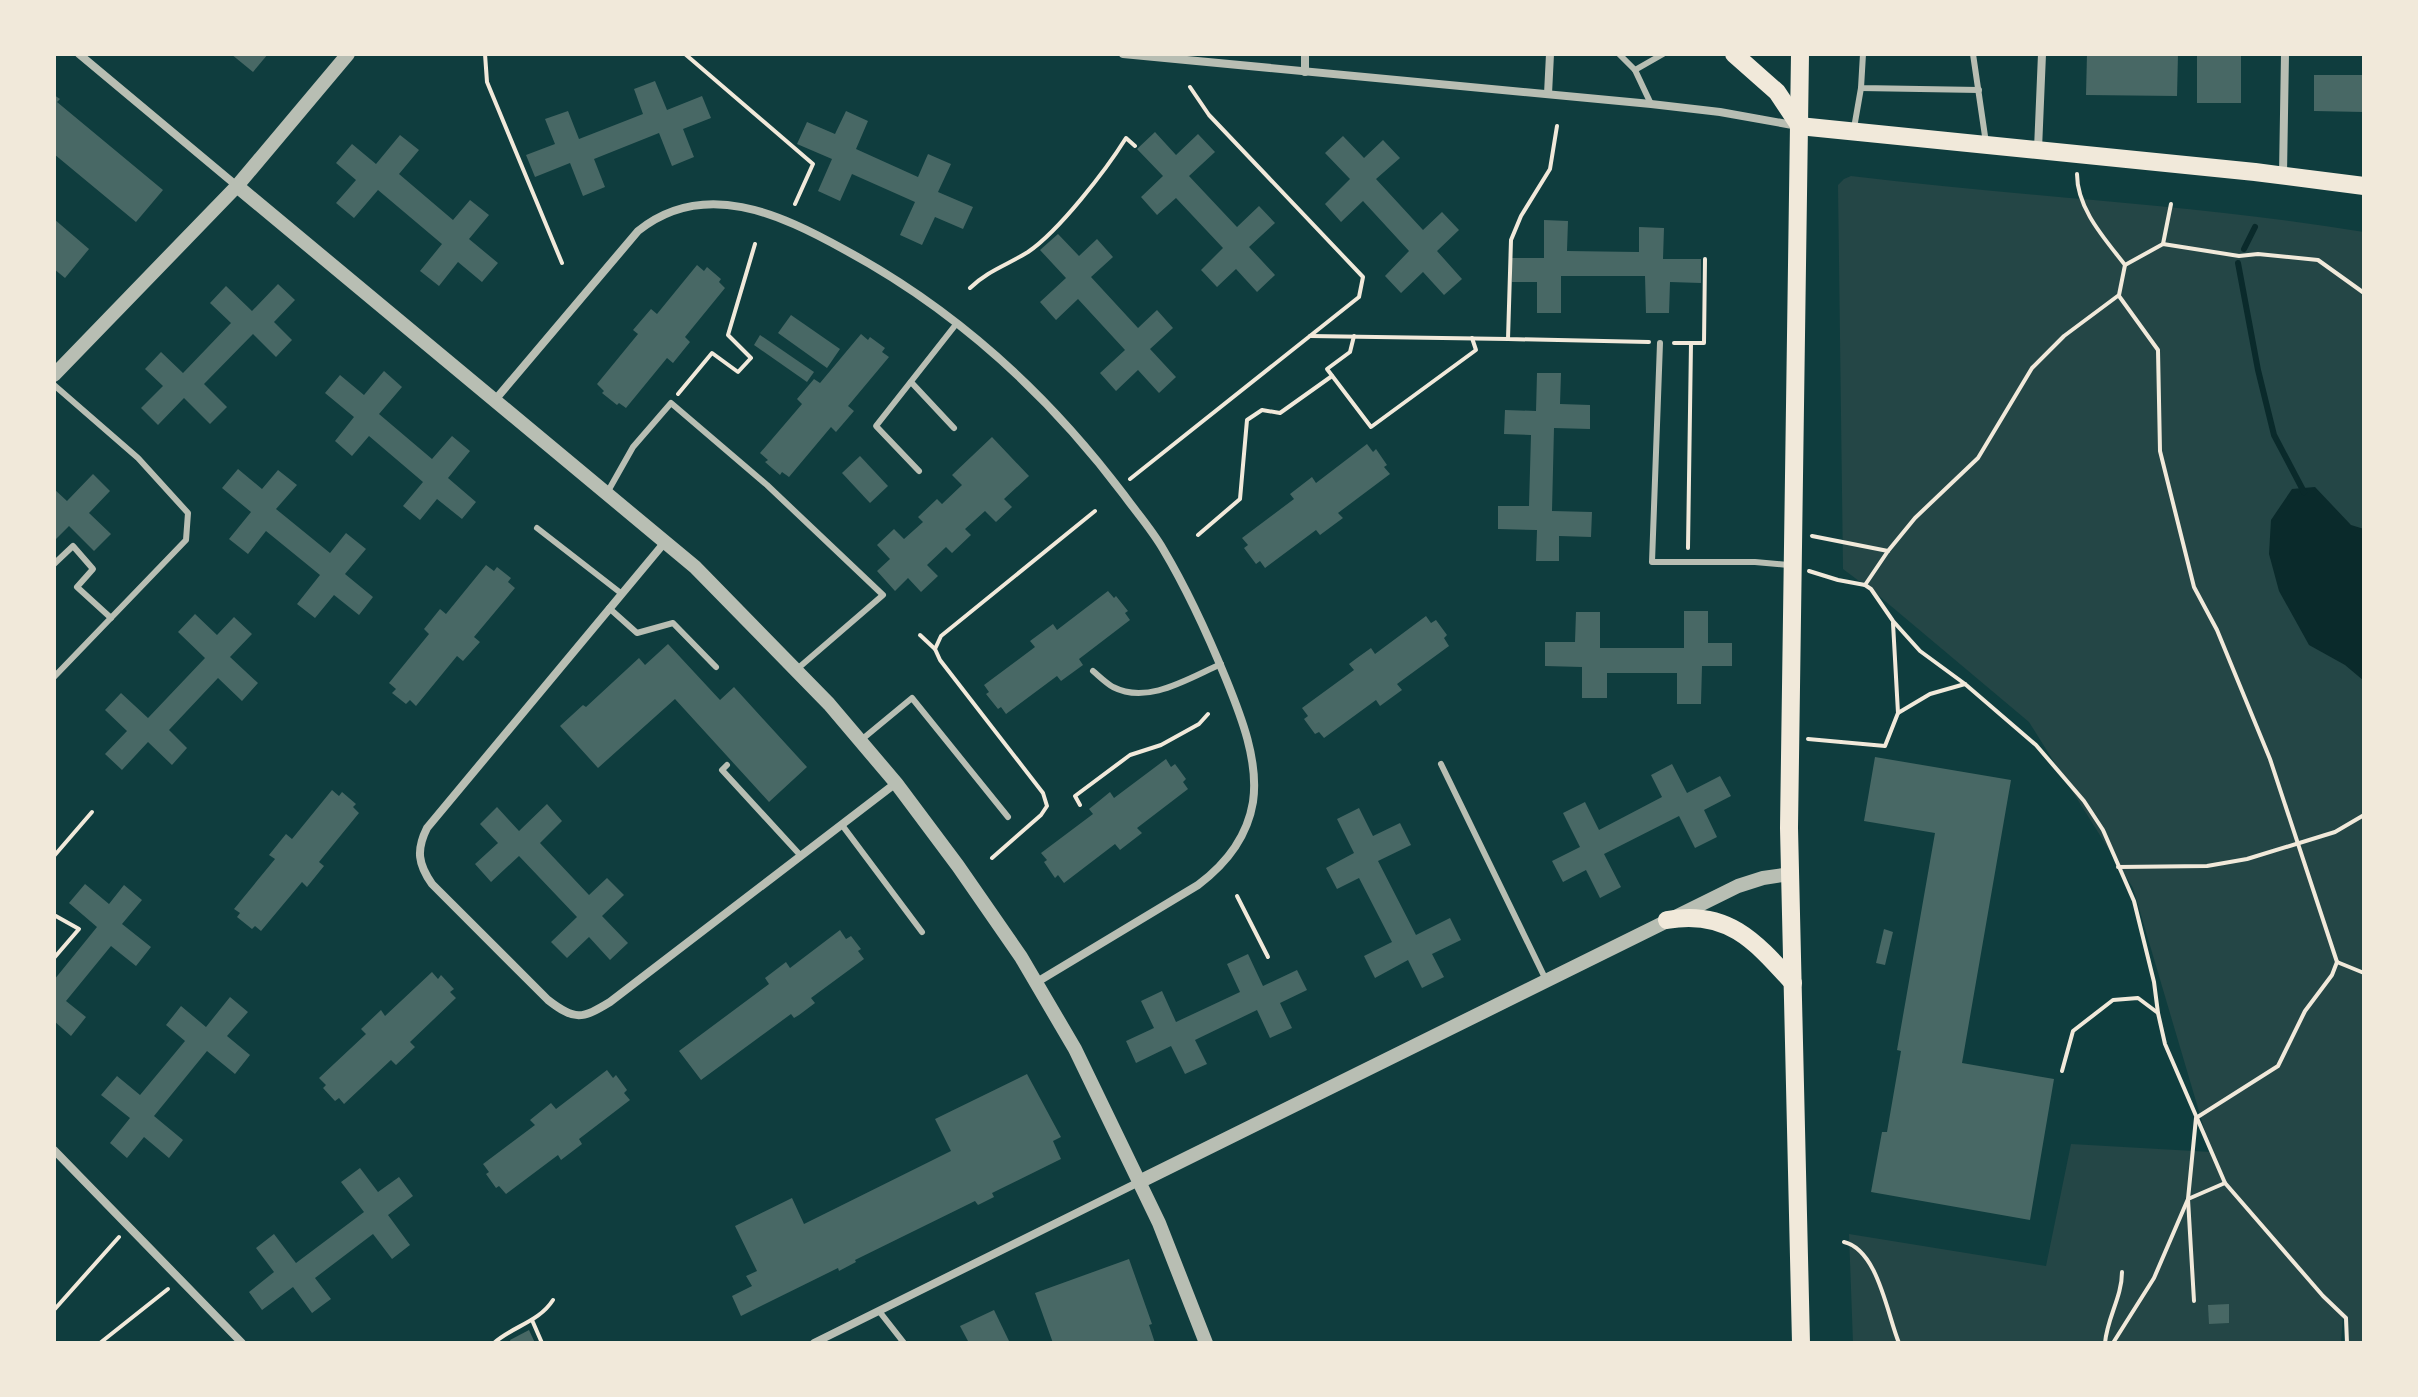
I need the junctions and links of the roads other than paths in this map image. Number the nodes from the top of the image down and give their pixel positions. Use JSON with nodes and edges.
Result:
{"nodes":[{"id":1,"x":79,"y":54,"type":"edge"},
{"id":2,"x":348,"y":54,"type":"edge"},
{"id":3,"x":1123,"y":54,"type":"edge"},
{"id":4,"x":1305,"y":54,"type":"edge"},
{"id":5,"x":1550,"y":54,"type":"edge"},
{"id":6,"x":1619,"y":54,"type":"edge"},
{"id":7,"x":1663,"y":54,"type":"edge"},
{"id":8,"x":1734,"y":54,"type":"edge"},
{"id":9,"x":1800,"y":54,"type":"edge"},
{"id":10,"x":1863,"y":54,"type":"edge"},
{"id":11,"x":1973,"y":54,"type":"edge"},
{"id":12,"x":2042,"y":54,"type":"edge"},
{"id":13,"x":2285,"y":54,"type":"edge"},
{"id":14,"x":1635,"y":70,"type":"junction"},
{"id":15,"x":1305,"y":72,"type":"junction"},
{"id":16,"x":1861,"y":88,"type":"junction"},
{"id":17,"x":1979,"y":90,"type":"junction"},
{"id":18,"x":1548,"y":94,"type":"junction"},
{"id":19,"x":1651,"y":104,"type":"junction"},
{"id":20,"x":1799,"y":126,"type":"junction"},
{"id":21,"x":1853,"y":133,"type":"junction"},
{"id":22,"x":1987,"y":146,"type":"junction"},
{"id":23,"x":2038,"y":151,"type":"junction"},
{"id":24,"x":2283,"y":175,"type":"junction"},
{"id":25,"x":237,"y":186,"type":"junction"},
{"id":26,"x":2364,"y":186,"type":"edge"},
{"id":27,"x":957,"y":323,"type":"junction"},
{"id":28,"x":1660,"y":343,"type":"road end"},
{"id":29,"x":54,"y":375,"type":"edge"},
{"id":30,"x":911,"y":382,"type":"junction"},
{"id":31,"x":54,"y":385,"type":"edge"},
{"id":32,"x":495,"y":400,"type":"junction"},
{"id":33,"x":954,"y":428,"type":"dead end"},
{"id":34,"x":919,"y":471,"type":"dead end"},
{"id":35,"x":607,"y":493,"type":"junction"},
{"id":36,"x":537,"y":528,"type":"dead end"},
{"id":37,"x":665,"y":541,"type":"junction"},
{"id":38,"x":54,"y":564,"type":"edge"},
{"id":39,"x":1792,"y":566,"type":"junction"},
{"id":40,"x":622,"y":594,"type":"junction"},
{"id":41,"x":609,"y":608,"type":"junction"},
{"id":42,"x":111,"y":618,"type":"junction"},
{"id":43,"x":1221,"y":664,"type":"junction"},
{"id":44,"x":716,"y":667,"type":"dead end"},
{"id":45,"x":796,"y":670,"type":"junction"},
{"id":46,"x":1093,"y":671,"type":"dead end"},
{"id":47,"x":54,"y":677,"type":"edge"},
{"id":48,"x":860,"y":741,"type":"junction"},
{"id":49,"x":1441,"y":764,"type":"dead end"},
{"id":50,"x":727,"y":765,"type":"dead end"},
{"id":51,"x":896,"y":783,"type":"junction"},
{"id":52,"x":1008,"y":817,"type":"dead end"},
{"id":53,"x":842,"y":825,"type":"junction"},
{"id":54,"x":801,"y":856,"type":"junction"},
{"id":55,"x":1790,"y":874,"type":"junction"},
{"id":56,"x":1667,"y":920,"type":"junction"},
{"id":57,"x":922,"y":932,"type":"dead end"},
{"id":58,"x":1547,"y":981,"type":"junction"},
{"id":59,"x":1037,"y":982,"type":"junction"},
{"id":60,"x":1793,"y":983,"type":"junction"},
{"id":61,"x":54,"y":1150,"type":"edge"},
{"id":62,"x":1139,"y":1182,"type":"junction"},
{"id":63,"x":879,"y":1311,"type":"junction"},
{"id":64,"x":242,"y":1343,"type":"edge"},
{"id":65,"x":814,"y":1343,"type":"edge"},
{"id":66,"x":904,"y":1343,"type":"edge"},
{"id":67,"x":1206,"y":1343,"type":"edge"},
{"id":68,"x":1801,"y":1343,"type":"edge"}],
"edges":[{"from":1,"to":25,"type":"street"},
{"from":2,"to":25,"type":"street"},
{"from":3,"to":15,"type":"street"},
{"from":4,"to":15,"type":"street"},
{"from":5,"to":18,"type":"street"},
{"from":6,"to":14,"type":"lane"},
{"from":7,"to":14,"type":"lane"},
{"from":8,"to":20,"type":"main road"},
{"from":9,"to":20,"type":"main road"},
{"from":10,"to":16,"type":"lane"},
{"from":11,"to":17,"type":"lane"},
{"from":12,"to":23,"type":"street"},
{"from":13,"to":24,"type":"street"},
{"from":14,"to":19,"type":"lane"},
{"from":15,"to":18,"type":"street"},
{"from":16,"to":17,"type":"lane"},
{"from":16,"to":21,"type":"lane"},
{"from":17,"to":22,"type":"lane"},
{"from":18,"to":19,"type":"street"},
{"from":19,"to":20,"type":"street"},
{"from":20,"to":21,"type":"main road"},
{"from":20,"to":39,"type":"main road"},
{"from":21,"to":22,"type":"main road"},
{"from":22,"to":23,"type":"main road"},
{"from":23,"to":24,"type":"main road"},
{"from":24,"to":26,"type":"main road"},
{"from":25,"to":29,"type":"street"},
{"from":25,"to":32,"type":"street"},
{"from":27,"to":30,"type":"lane"},
{"from":27,"to":32,"type":"street"},
{"from":27,"to":43,"type":"street"},
{"from":28,"to":39,"type":"lane"},
{"from":30,"to":33,"type":"lane"},
{"from":30,"to":34,"type":"lane"},
{"from":31,"to":42,"type":"lane"},
{"from":32,"to":35,"type":"street"},
{"from":35,"to":37,"type":"street"},
{"from":35,"to":45,"type":"lane"},
{"from":36,"to":40,"type":"lane"},
{"from":37,"to":40,"type":"street"},
{"from":37,"to":45,"type":"street"},
{"from":38,"to":42,"type":"lane"},
{"from":39,"to":55,"type":"main road"},
{"from":40,"to":41,"type":"street"},
{"from":41,"to":44,"type":"lane"},
{"from":41,"to":54,"type":"street"},
{"from":42,"to":47,"type":"lane"},
{"from":43,"to":46,"type":"lane"},
{"from":43,"to":59,"type":"street"},
{"from":45,"to":48,"type":"street"},
{"from":48,"to":51,"type":"street"},
{"from":48,"to":52,"type":"lane"},
{"from":49,"to":58,"type":"lane"},
{"from":50,"to":54,"type":"lane"},
{"from":51,"to":53,"type":"street"},
{"from":51,"to":59,"type":"street"},
{"from":53,"to":54,"type":"street"},
{"from":53,"to":57,"type":"lane"},
{"from":55,"to":56,"type":"street"},
{"from":55,"to":60,"type":"main road"},
{"from":56,"to":58,"type":"street"},
{"from":56,"to":60,"type":"main road"},
{"from":58,"to":62,"type":"street"},
{"from":59,"to":62,"type":"street"},
{"from":60,"to":68,"type":"main road"},
{"from":61,"to":64,"type":"street"},
{"from":62,"to":63,"type":"street"},
{"from":62,"to":67,"type":"street"},
{"from":63,"to":65,"type":"street"},
{"from":63,"to":66,"type":"lane"}]}
